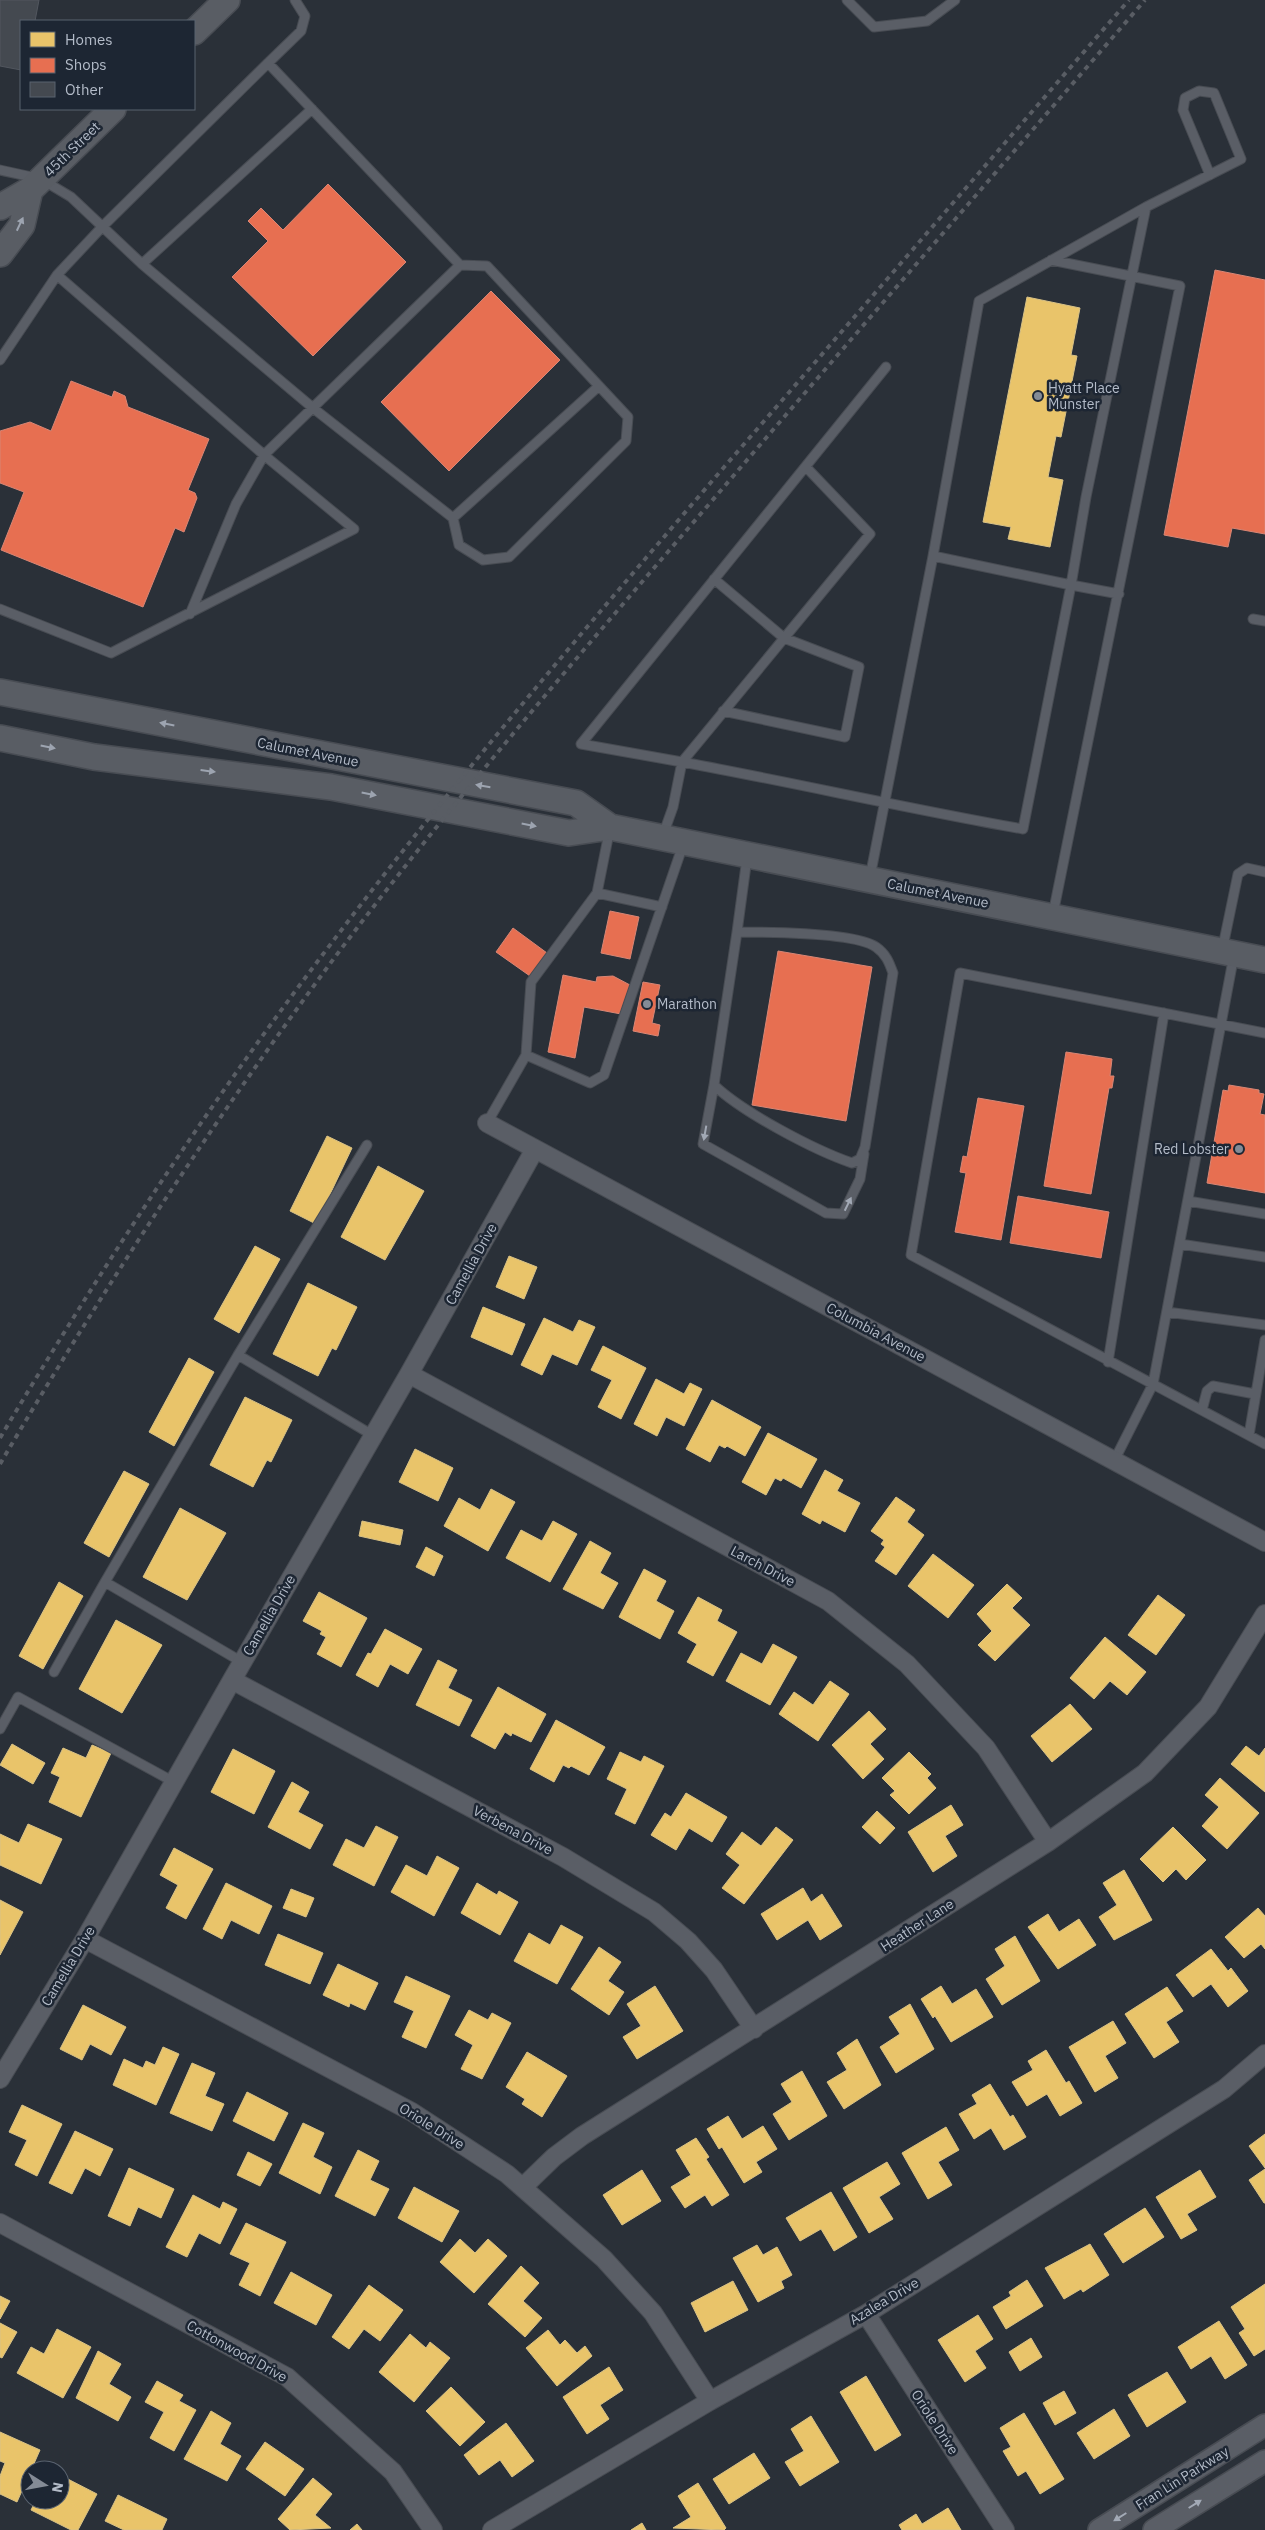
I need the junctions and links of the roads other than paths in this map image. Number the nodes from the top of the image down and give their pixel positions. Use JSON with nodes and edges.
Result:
{"nodes":[{"id":1,"x":227,"y":0,"type":"edge"},
{"id":2,"x":295,"y":0,"type":"edge"},
{"id":3,"x":847,"y":0,"type":"edge"},
{"id":4,"x":955,"y":0,"type":"edge"},
{"id":5,"x":195,"y":31,"type":"edge"},
{"id":6,"x":268,"y":63,"type":"junction"},
{"id":7,"x":312,"y":109,"type":"junction"},
{"id":8,"x":112,"y":110,"type":"edge"},
{"id":9,"x":0,"y":170,"type":"edge"},
{"id":10,"x":1210,"y":175,"type":"junction"},
{"id":11,"x":36,"y":184,"type":"junction"},
{"id":12,"x":0,"y":207,"type":"edge"},
{"id":13,"x":1146,"y":207,"type":"junction"},
{"id":14,"x":103,"y":226,"type":"junction"},
{"id":15,"x":0,"y":254,"type":"edge"},
{"id":16,"x":1051,"y":260,"type":"junction"},
{"id":17,"x":142,"y":264,"type":"junction"},
{"id":18,"x":460,"y":265,"type":"junction"},
{"id":19,"x":57,"y":275,"type":"junction"},
{"id":20,"x":1133,"y":277,"type":"junction"},
{"id":21,"x":0,"y":360,"type":"edge"},
{"id":22,"x":886,"y":367,"type":"dead end"},
{"id":23,"x":599,"y":386,"type":"junction"},
{"id":24,"x":313,"y":408,"type":"junction"},
{"id":25,"x":264,"y":455,"type":"junction"},
{"id":26,"x":806,"y":467,"type":"junction"},
{"id":27,"x":454,"y":518,"type":"junction"},
{"id":28,"x":933,"y":556,"type":"junction"},
{"id":29,"x":714,"y":579,"type":"junction"},
{"id":30,"x":1072,"y":585,"type":"junction"},
{"id":31,"x":1118,"y":594,"type":"junction"},
{"id":32,"x":0,"y":609,"type":"edge"},
{"id":33,"x":190,"y":614,"type":"junction"},
{"id":34,"x":1253,"y":619,"type":"dead end"},
{"id":35,"x":1265,"y":621,"type":"edge"},
{"id":36,"x":784,"y":638,"type":"junction"},
{"id":37,"x":0,"y":692,"type":"edge"},
{"id":38,"x":723,"y":711,"type":"junction"},
{"id":39,"x":0,"y":738,"type":"edge"},
{"id":40,"x":682,"y":762,"type":"junction"},
{"id":41,"x":886,"y":804,"type":"junction"},
{"id":42,"x":610,"y":827,"type":"junction"},
{"id":43,"x":673,"y":840,"type":"junction"},
{"id":44,"x":748,"y":855,"type":"junction"},
{"id":45,"x":1265,"y":872,"type":"edge"},
{"id":46,"x":869,"y":879,"type":"junction"},
{"id":47,"x":597,"y":893,"type":"junction"},
{"id":48,"x":662,"y":907,"type":"junction"},
{"id":49,"x":1052,"y":916,"type":"junction"},
{"id":50,"x":738,"y":932,"type":"junction"},
{"id":51,"x":1228,"y":952,"type":"junction"},
{"id":52,"x":1265,"y":960,"type":"edge"},
{"id":53,"x":1164,"y":1013,"type":"junction"},
{"id":54,"x":1221,"y":1024,"type":"junction"},
{"id":55,"x":1265,"y":1033,"type":"edge"},
{"id":56,"x":526,"y":1055,"type":"junction"},
{"id":57,"x":714,"y":1085,"type":"junction"},
{"id":58,"x":487,"y":1123,"type":"joint"},
{"id":59,"x":367,"y":1145,"type":"dead end"},
{"id":60,"x":865,"y":1147,"type":"junction"},
{"id":61,"x":535,"y":1149,"type":"junction"},
{"id":62,"x":1188,"y":1201,"type":"junction"},
{"id":63,"x":1265,"y":1214,"type":"edge"},
{"id":64,"x":1180,"y":1244,"type":"junction"},
{"id":65,"x":1265,"y":1257,"type":"edge"},
{"id":66,"x":1167,"y":1312,"type":"junction"},
{"id":67,"x":1265,"y":1325,"type":"edge"},
{"id":68,"x":1265,"y":1340,"type":"edge"},
{"id":69,"x":238,"y":1355,"type":"junction"},
{"id":70,"x":1108,"y":1362,"type":"junction"},
{"id":71,"x":410,"y":1374,"type":"junction"},
{"id":72,"x":1153,"y":1384,"type":"junction"},
{"id":73,"x":1255,"y":1394,"type":"junction"},
{"id":74,"x":1202,"y":1410,"type":"junction"},
{"id":75,"x":1249,"y":1435,"type":"junction"},
{"id":76,"x":374,"y":1436,"type":"junction"},
{"id":77,"x":1265,"y":1444,"type":"edge"},
{"id":78,"x":1114,"y":1460,"type":"junction"},
{"id":79,"x":1265,"y":1542,"type":"edge"},
{"id":80,"x":105,"y":1582,"type":"junction"},
{"id":81,"x":1265,"y":1614,"type":"edge"},
{"id":82,"x":242,"y":1662,"type":"junction"},
{"id":83,"x":54,"y":1672,"type":"dead end"},
{"id":84,"x":232,"y":1680,"type":"junction"},
{"id":85,"x":0,"y":1729,"type":"edge"},
{"id":86,"x":174,"y":1782,"type":"junction"},
{"id":87,"x":1048,"y":1842,"type":"junction"},
{"id":88,"x":85,"y":1939,"type":"junction"},
{"id":89,"x":754,"y":2029,"type":"junction"},
{"id":90,"x":1265,"y":2054,"type":"edge"},
{"id":91,"x":0,"y":2079,"type":"edge"},
{"id":92,"x":523,"y":2187,"type":"junction"},
{"id":93,"x":0,"y":2223,"type":"edge"},
{"id":94,"x":866,"y":2314,"type":"junction"},
{"id":95,"x":710,"y":2401,"type":"junction"},
{"id":96,"x":1265,"y":2426,"type":"edge"},
{"id":97,"x":1265,"y":2461,"type":"edge"},
{"id":98,"x":433,"y":2530,"type":"edge"},
{"id":99,"x":492,"y":2530,"type":"edge"},
{"id":100,"x":1004,"y":2530,"type":"edge"},
{"id":101,"x":1099,"y":2530,"type":"edge"},
{"id":102,"x":1154,"y":2530,"type":"edge"}],
"edges":[{"from":1,"to":5,"type":"main road"},
{"from":2,"to":6,"type":"lane"},
{"from":3,"to":4,"type":"lane"},
{"from":6,"to":7,"type":"lane"},
{"from":6,"to":14,"type":"lane"},
{"from":7,"to":17,"type":"lane"},
{"from":7,"to":18,"type":"lane"},
{"from":8,"to":11,"type":"main road","name":"45th Street"},
{"from":9,"to":11,"type":"lane"},
{"from":10,"to":10,"type":"lane"},
{"from":10,"to":13,"type":"lane"},
{"from":11,"to":12,"type":"main road","name":"45th Street"},
{"from":11,"to":14,"type":"lane"},
{"from":15,"to":11,"type":"main road","one_way":true},
{"from":13,"to":16,"type":"lane"},
{"from":13,"to":20,"type":"lane"},
{"from":14,"to":17,"type":"lane"},
{"from":14,"to":19,"type":"lane"},
{"from":16,"to":20,"type":"lane"},
{"from":16,"to":28,"type":"lane"},
{"from":17,"to":24,"type":"lane"},
{"from":18,"to":23,"type":"lane"},
{"from":18,"to":24,"type":"lane"},
{"from":19,"to":21,"type":"lane"},
{"from":19,"to":25,"type":"lane"},
{"from":20,"to":30,"type":"lane"},
{"from":20,"to":31,"type":"lane"},
{"from":22,"to":26,"type":"lane"},
{"from":23,"to":27,"type":"lane"},
{"from":23,"to":27,"type":"lane"},
{"from":24,"to":25,"type":"lane"},
{"from":24,"to":27,"type":"lane"},
{"from":25,"to":33,"type":"lane"},
{"from":25,"to":33,"type":"lane"},
{"from":26,"to":29,"type":"lane"},
{"from":26,"to":36,"type":"lane"},
{"from":28,"to":30,"type":"lane"},
{"from":28,"to":41,"type":"lane"},
{"from":29,"to":36,"type":"lane"},
{"from":29,"to":40,"type":"lane"},
{"from":30,"to":31,"type":"lane"},
{"from":30,"to":41,"type":"lane"},
{"from":31,"to":49,"type":"lane"},
{"from":32,"to":33,"type":"lane"},
{"from":34,"to":35,"type":"lane"},
{"from":36,"to":38,"type":"lane"},
{"from":36,"to":38,"type":"lane"},
{"from":42,"to":37,"type":"main road","name":"Calumet Avenue","one_way":true},
{"from":38,"to":40,"type":"lane"},
{"from":39,"to":42,"type":"main road","name":"Calumet Avenue","one_way":true},
{"from":40,"to":41,"type":"lane"},
{"from":40,"to":43,"type":"lane"},
{"from":41,"to":46,"type":"lane"},
{"from":42,"to":43,"type":"main road","name":"Calumet Avenue"},
{"from":42,"to":47,"type":"lane"},
{"from":43,"to":44,"type":"main road","name":"Calumet Avenue"},
{"from":43,"to":48,"type":"lane"},
{"from":44,"to":46,"type":"main road","name":"Calumet Avenue"},
{"from":44,"to":50,"type":"lane"},
{"from":45,"to":51,"type":"lane"},
{"from":46,"to":49,"type":"main road","name":"Calumet Avenue"},
{"from":47,"to":48,"type":"lane"},
{"from":47,"to":56,"type":"lane"},
{"from":48,"to":56,"type":"lane"},
{"from":49,"to":51,"type":"main road","name":"Calumet Avenue"},
{"from":50,"to":57,"type":"lane"},
{"from":50,"to":60,"type":"lane"},
{"from":51,"to":52,"type":"main road","name":"Calumet Avenue"},
{"from":51,"to":54,"type":"lane"},
{"from":53,"to":54,"type":"lane"},
{"from":53,"to":70,"type":"lane"},
{"from":53,"to":70,"type":"lane"},
{"from":54,"to":55,"type":"lane"},
{"from":54,"to":62,"type":"lane"},
{"from":56,"to":58,"type":"lane"},
{"from":57,"to":60,"type":"lane"},
{"from":57,"to":60,"type":"lane","one_way":true},
{"from":58,"to":61,"type":"street","name":"Columbia Avenue"},
{"from":59,"to":69,"type":"lane"},
{"from":61,"to":71,"type":"street","name":"Camellia Drive"},
{"from":61,"to":78,"type":"street","name":"Columbia Avenue"},
{"from":62,"to":63,"type":"lane"},
{"from":62,"to":64,"type":"lane"},
{"from":64,"to":65,"type":"lane"},
{"from":64,"to":66,"type":"lane"},
{"from":66,"to":67,"type":"lane"},
{"from":66,"to":72,"type":"lane"},
{"from":68,"to":73,"type":"lane"},
{"from":69,"to":76,"type":"lane"},
{"from":69,"to":80,"type":"lane"},
{"from":70,"to":72,"type":"lane"},
{"from":71,"to":76,"type":"street","name":"Camellia Drive"},
{"from":71,"to":87,"type":"street","name":"Larch Drive"},
{"from":72,"to":74,"type":"lane"},
{"from":72,"to":78,"type":"lane"},
{"from":73,"to":74,"type":"lane"},
{"from":73,"to":75,"type":"lane"},
{"from":74,"to":75,"type":"lane"},
{"from":75,"to":77,"type":"lane"},
{"from":76,"to":82,"type":"street","name":"Camellia Drive"},
{"from":78,"to":79,"type":"street","name":"Columbia Avenue"},
{"from":80,"to":82,"type":"lane"},
{"from":80,"to":83,"type":"lane"},
{"from":81,"to":87,"type":"street","name":"Heather Lane"},
{"from":82,"to":84,"type":"street","name":"Camellia Drive"},
{"from":84,"to":86,"type":"street","name":"Camellia Drive"},
{"from":84,"to":89,"type":"street","name":"Verbena Drive"},
{"from":85,"to":86,"type":"lane"},
{"from":86,"to":88,"type":"street","name":"Camellia Drive"},
{"from":87,"to":89,"type":"street","name":"Heather Lane"},
{"from":88,"to":91,"type":"street","name":"Camellia Drive"},
{"from":88,"to":92,"type":"street","name":"Oriole Drive"},
{"from":89,"to":92,"type":"street","name":"Heather Lane"},
{"from":90,"to":94,"type":"street","name":"Azalea Drive"},
{"from":92,"to":95,"type":"street","name":"Oriole Drive"},
{"from":93,"to":98,"type":"street","name":"Cottonwood Drive"},
{"from":94,"to":95,"type":"street","name":"Azalea Drive"},
{"from":94,"to":100,"type":"street","name":"Oriole Drive"},
{"from":95,"to":99,"type":"street","name":"Azalea Drive"},
{"from":96,"to":101,"type":"street","name":"Fran Lin Parkway","one_way":true},
{"from":102,"to":97,"type":"street","one_way":true}]}
